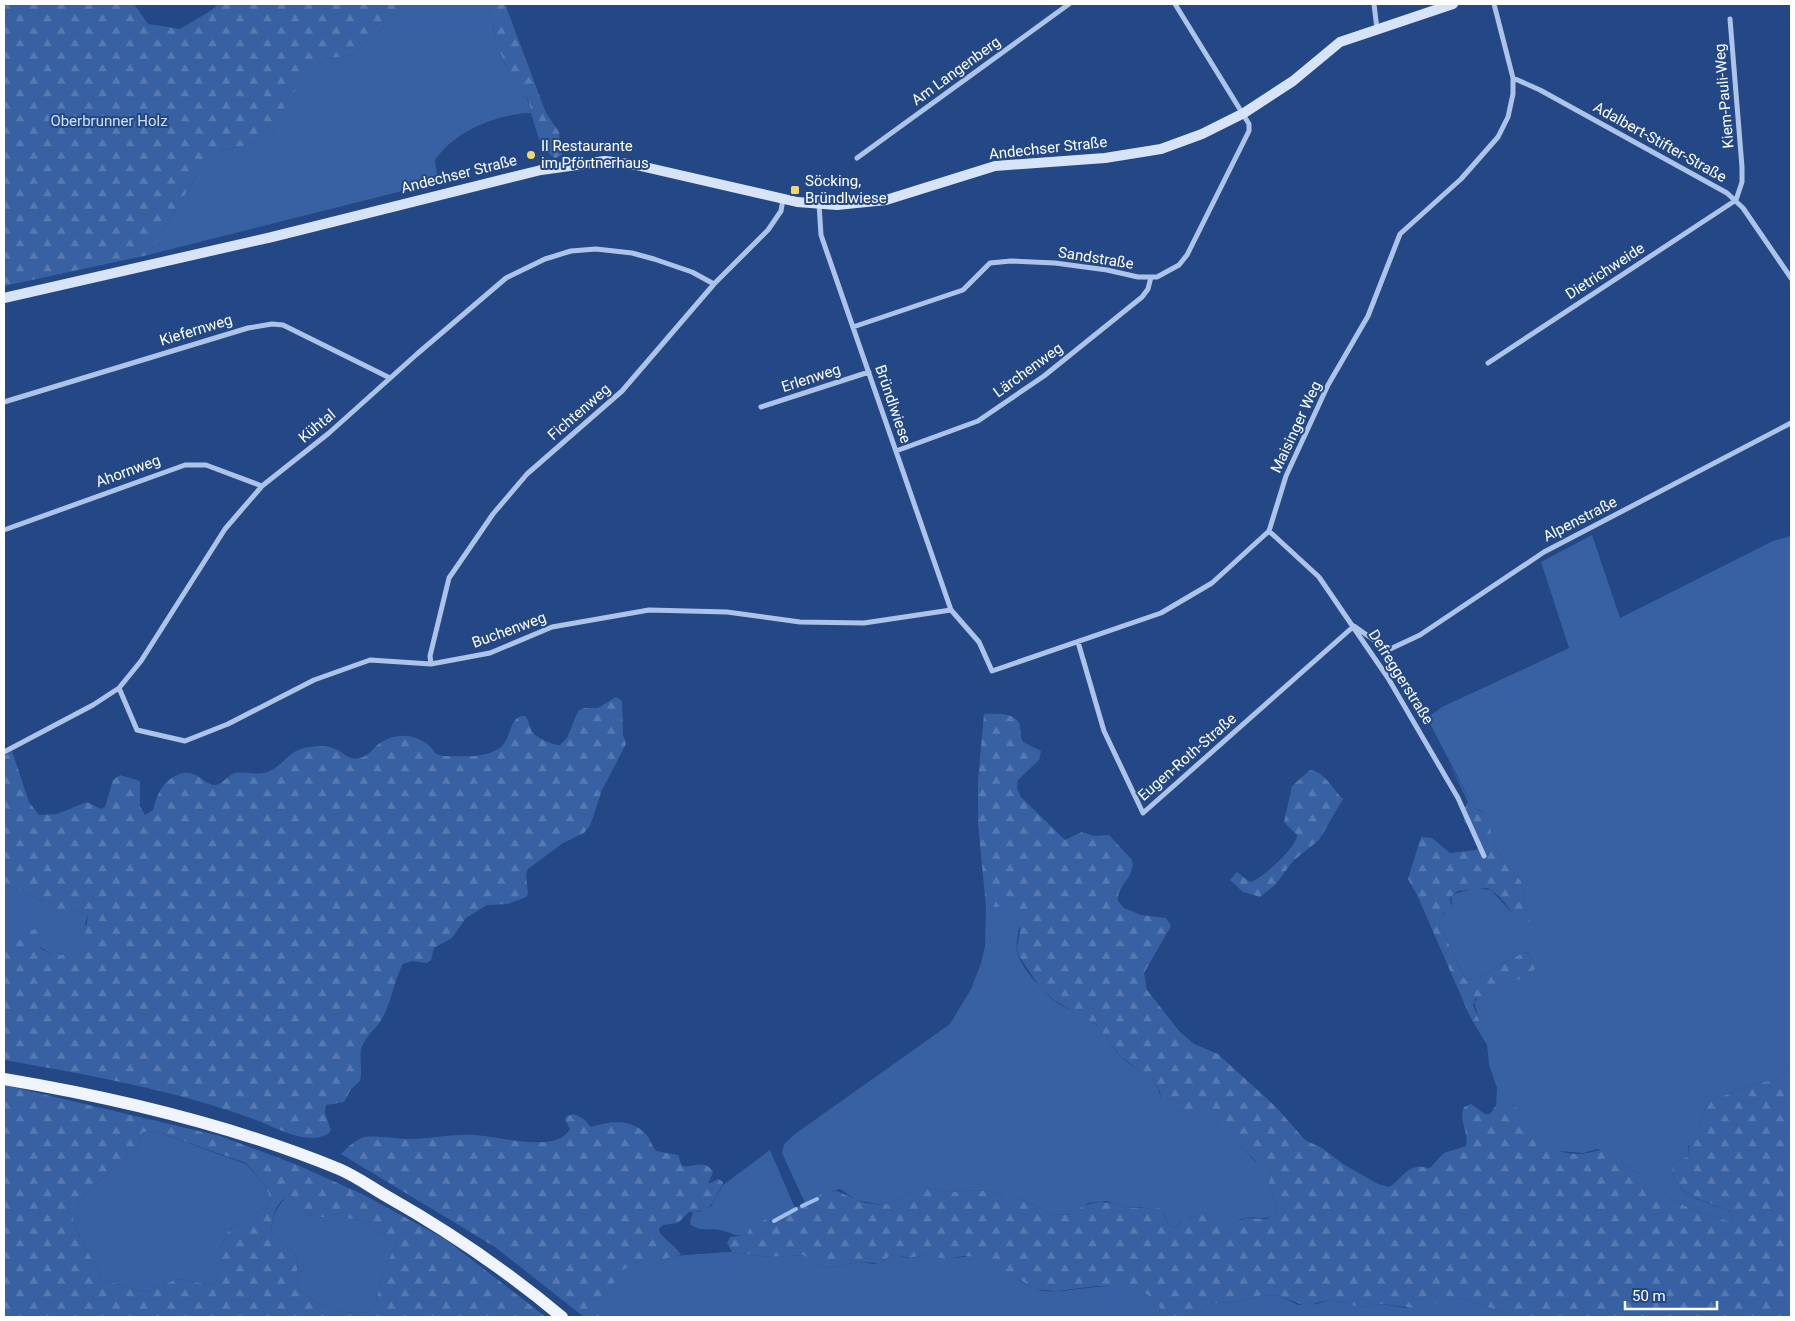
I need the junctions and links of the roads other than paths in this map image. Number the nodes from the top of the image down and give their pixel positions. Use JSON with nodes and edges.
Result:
{"nodes":[{"id":1,"x":1069,"y":4,"type":"edge"},
{"id":2,"x":1175,"y":4,"type":"edge"},
{"id":3,"x":1374,"y":4,"type":"edge"},
{"id":4,"x":1453,"y":4,"type":"edge"},
{"id":5,"x":1494,"y":4,"type":"edge"},
{"id":6,"x":1730,"y":19,"type":"dead end"},
{"id":7,"x":1378,"y":29,"type":"junction"},
{"id":8,"x":1513,"y":78,"type":"junction"},
{"id":9,"x":1244,"y":113,"type":"junction"},
{"id":10,"x":857,"y":158,"type":"dead end"},
{"id":11,"x":783,"y":199,"type":"junction"},
{"id":12,"x":1736,"y":200,"type":"junction"},
{"id":13,"x":819,"y":203,"type":"junction"},
{"id":14,"x":1151,"y":277,"type":"junction"},
{"id":15,"x":1791,"y":278,"type":"edge"},
{"id":16,"x":714,"y":284,"type":"junction"},
{"id":17,"x":4,"y":298,"type":"edge"},
{"id":18,"x":853,"y":326,"type":"junction"},
{"id":19,"x":1488,"y":363,"type":"dead end"},
{"id":20,"x":869,"y":372,"type":"junction"},
{"id":21,"x":390,"y":378,"type":"junction"},
{"id":22,"x":4,"y":402,"type":"edge"},
{"id":23,"x":761,"y":407,"type":"dead end"},
{"id":24,"x":1791,"y":423,"type":"edge"},
{"id":25,"x":896,"y":451,"type":"junction"},
{"id":26,"x":262,"y":486,"type":"junction"},
{"id":27,"x":4,"y":530,"type":"edge"},
{"id":28,"x":1269,"y":531,"type":"junction"},
{"id":29,"x":951,"y":610,"type":"junction"},
{"id":30,"x":1354,"y":626,"type":"junction"},
{"id":31,"x":1078,"y":642,"type":"junction"},
{"id":32,"x":431,"y":664,"type":"junction"},
{"id":33,"x":119,"y":688,"type":"junction"},
{"id":34,"x":4,"y":752,"type":"edge"},
{"id":35,"x":1484,"y":856,"type":"dead end"},
{"id":36,"x":4,"y":1079,"type":"edge"},
{"id":37,"x":562,"y":1317,"type":"edge"}],
"edges":[{"from":1,"to":10,"type":"street","name":"Am Langenberg"},
{"from":2,"to":9,"type":"street"},
{"from":3,"to":7,"type":"street"},
{"from":4,"to":7,"type":"street","name":"Andechser Straße"},
{"from":5,"to":8,"type":"street","name":"Maisinger Weg"},
{"from":6,"to":12,"type":"street","name":"Kiem-Pauli-Weg"},
{"from":7,"to":9,"type":"street","name":"Andechser Straße"},
{"from":8,"to":12,"type":"street","name":"Adalbert-Stifter-Straße"},
{"from":8,"to":28,"type":"street","name":"Maisinger Weg"},
{"from":9,"to":13,"type":"street","name":"Andechser Straße"},
{"from":9,"to":14,"type":"street","name":"Sandstraße"},
{"from":11,"to":13,"type":"street","name":"Andechser Straße"},
{"from":11,"to":16,"type":"street","name":"Fichtenweg"},
{"from":11,"to":17,"type":"street","name":"Andechser Straße"},
{"from":12,"to":15,"type":"street","name":"Adalbert-Stifter-Straße"},
{"from":12,"to":19,"type":"street","name":"Dietrichweide"},
{"from":13,"to":18,"type":"street","name":"Bründlwiese"},
{"from":14,"to":18,"type":"street","name":"Sandstraße"},
{"from":14,"to":25,"type":"street","name":"Lärchenweg"},
{"from":16,"to":21,"type":"street","name":"Kühtal"},
{"from":16,"to":32,"type":"street","name":"Fichtenweg"},
{"from":18,"to":20,"type":"street","name":"Bründlwiese"},
{"from":20,"to":23,"type":"street","name":"Erlenweg"},
{"from":20,"to":25,"type":"street","name":"Bründlwiese"},
{"from":21,"to":22,"type":"street","name":"Kiefernweg"},
{"from":21,"to":26,"type":"street","name":"Kühtal"},
{"from":24,"to":30,"type":"street","name":"Alpenstraße"},
{"from":25,"to":29,"type":"street","name":"Bründlwiese"},
{"from":26,"to":27,"type":"street","name":"Ahornweg"},
{"from":26,"to":33,"type":"street","name":"Kühtal"},
{"from":28,"to":30,"type":"street","name":"Defreggerstraße"},
{"from":28,"to":31,"type":"street"},
{"from":29,"to":31,"type":"street"},
{"from":29,"to":32,"type":"street","name":"Buchenweg"},
{"from":30,"to":31,"type":"street","name":"Eugen-Roth-Straße"},
{"from":30,"to":35,"type":"street","name":"Defreggerstraße"},
{"from":32,"to":33,"type":"street","name":"Buchenweg"},
{"from":33,"to":34,"type":"street","name":"Kühtal"},
{"from":36,"to":37,"type":"main road"}]}
